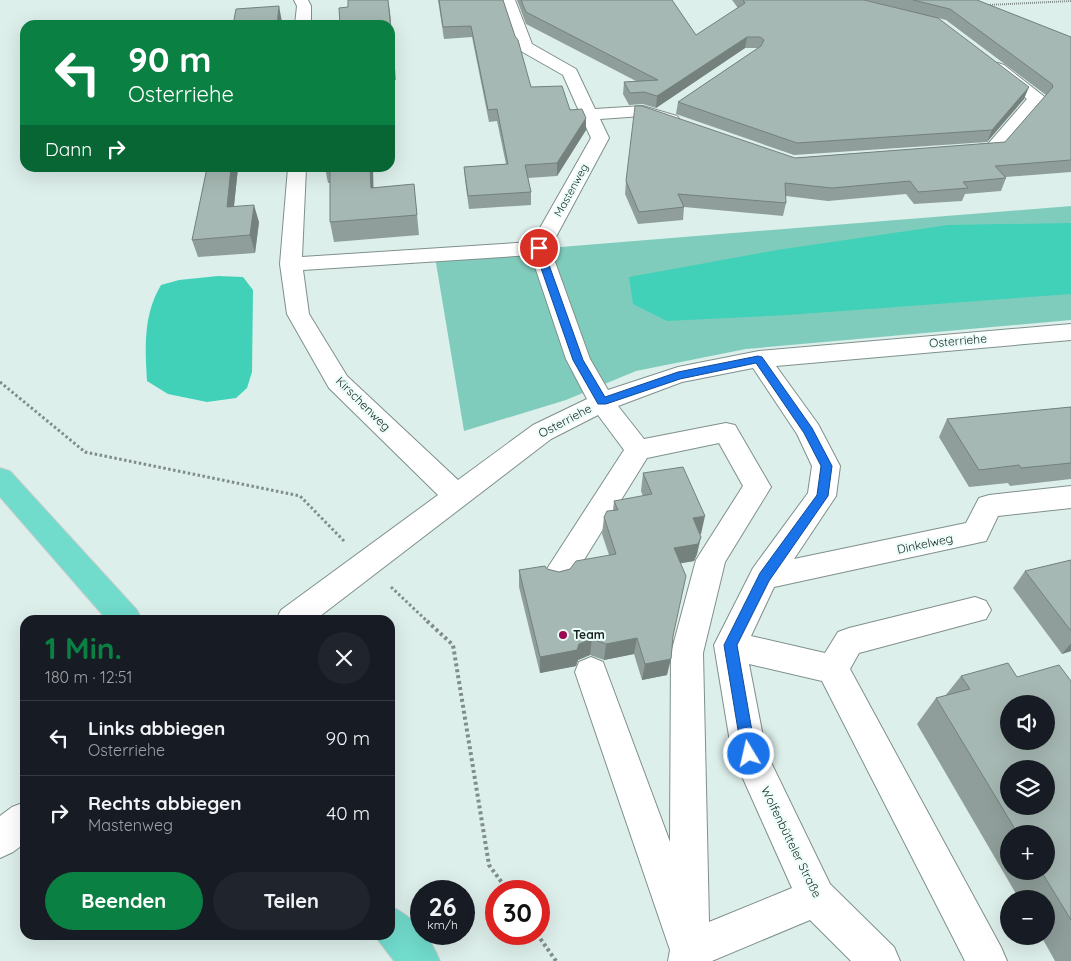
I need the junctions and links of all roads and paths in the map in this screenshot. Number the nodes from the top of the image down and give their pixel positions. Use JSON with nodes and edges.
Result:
{"nodes":[{"id":1,"x":302,"y":0,"type":"edge"},
{"id":2,"x":508,"y":0,"type":"edge"},
{"id":3,"x":517,"y":0,"type":"edge"},
{"id":4,"x":1071,"y":1,"type":"edge"},
{"id":5,"x":984,"y":6,"type":"edge"},
{"id":6,"x":303,"y":20,"type":"edge"},
{"id":7,"x":985,"y":59,"type":"edge"},
{"id":8,"x":675,"y":106,"type":"dead end"},
{"id":9,"x":589,"y":115,"type":"junction"},
{"id":10,"x":659,"y":116,"type":"junction"},
{"id":11,"x":686,"y":125,"type":"edge"},
{"id":12,"x":945,"y":153,"type":"edge"},
{"id":13,"x":297,"y":172,"type":"edge"},
{"id":14,"x":539,"y":248,"type":"junction"},
{"id":15,"x":291,"y":264,"type":"junction"},
{"id":16,"x":1071,"y":332,"type":"edge"},
{"id":17,"x":758,"y":359,"type":"junction"},
{"id":18,"x":0,"y":382,"type":"edge"},
{"id":19,"x":602,"y":402,"type":"junction"},
{"id":20,"x":638,"y":450,"type":"junction"},
{"id":21,"x":0,"y":478,"type":"edge"},
{"id":22,"x":458,"y":496,"type":"junction"},
{"id":23,"x":1071,"y":497,"type":"edge"},
{"id":24,"x":367,"y":564,"type":"junction"},
{"id":25,"x":558,"y":575,"type":"edge"},
{"id":26,"x":764,"y":577,"type":"junction"},
{"id":27,"x":975,"y":610,"type":"dead end"},
{"id":28,"x":122,"y":615,"type":"edge"},
{"id":29,"x":299,"y":615,"type":"edge"},
{"id":30,"x":730,"y":645,"type":"junction"},
{"id":31,"x":833,"y":669,"type":"junction"},
{"id":32,"x":591,"y":672,"type":"dead end"},
{"id":33,"x":20,"y":824,"type":"edge"},
{"id":34,"x":0,"y":839,"type":"edge"},
{"id":35,"x":500,"y":880,"type":"edge"},
{"id":36,"x":816,"y":898,"type":"junction"},
{"id":37,"x":395,"y":932,"type":"edge"},
{"id":38,"x":545,"y":945,"type":"edge"},
{"id":39,"x":689,"y":956,"type":"edge"},
{"id":40,"x":420,"y":961,"type":"edge"},
{"id":41,"x":556,"y":961,"type":"edge"},
{"id":42,"x":880,"y":961,"type":"edge"},
{"id":43,"x":987,"y":961,"type":"edge"}],
"edges":[{"from":1,"to":6,"type":"street"},
{"from":2,"to":3,"type":"street"},
{"from":2,"to":9,"type":"street","name":"Mastenweg"},
{"from":4,"to":5,"type":"path"},
{"from":7,"to":12,"type":"street"},
{"from":8,"to":10,"type":"street"},
{"from":9,"to":10,"type":"street"},
{"from":9,"to":14,"type":"street","name":"Mastenweg"},
{"from":10,"to":11,"type":"street"},
{"from":13,"to":15,"type":"street","name":"Kirschenweg"},
{"from":14,"to":15,"type":"street"},
{"from":14,"to":19,"type":"street"},
{"from":15,"to":22,"type":"street","name":"Kirschenweg"},
{"from":16,"to":17,"type":"street","name":"Osterriehe"},
{"from":17,"to":19,"type":"street","name":"Osterriehe"},
{"from":17,"to":26,"type":"street"},
{"from":18,"to":24,"type":"path"},
{"from":19,"to":20,"type":"street"},
{"from":19,"to":22,"type":"street","name":"Osterriehe"},
{"from":20,"to":25,"type":"street"},
{"from":20,"to":39,"type":"street"},
{"from":21,"to":28,"type":"main road"},
{"from":22,"to":24,"type":"street","name":"Osterriehe"},
{"from":23,"to":26,"type":"street","name":"Dinkelweg"},
{"from":24,"to":29,"type":"street","name":"Osterriehe"},
{"from":24,"to":35,"type":"path"},
{"from":26,"to":30,"type":"street"},
{"from":27,"to":31,"type":"street"},
{"from":30,"to":31,"type":"street"},
{"from":30,"to":36,"type":"street","name":"Wolfenbütteler Straße"},
{"from":31,"to":43,"type":"street"},
{"from":32,"to":39,"type":"street"},
{"from":33,"to":34,"type":"street"},
{"from":36,"to":39,"type":"street"},
{"from":36,"to":42,"type":"street","name":"Wolfenbütteler Straße"},
{"from":37,"to":40,"type":"main road"},
{"from":38,"to":41,"type":"path"}]}
